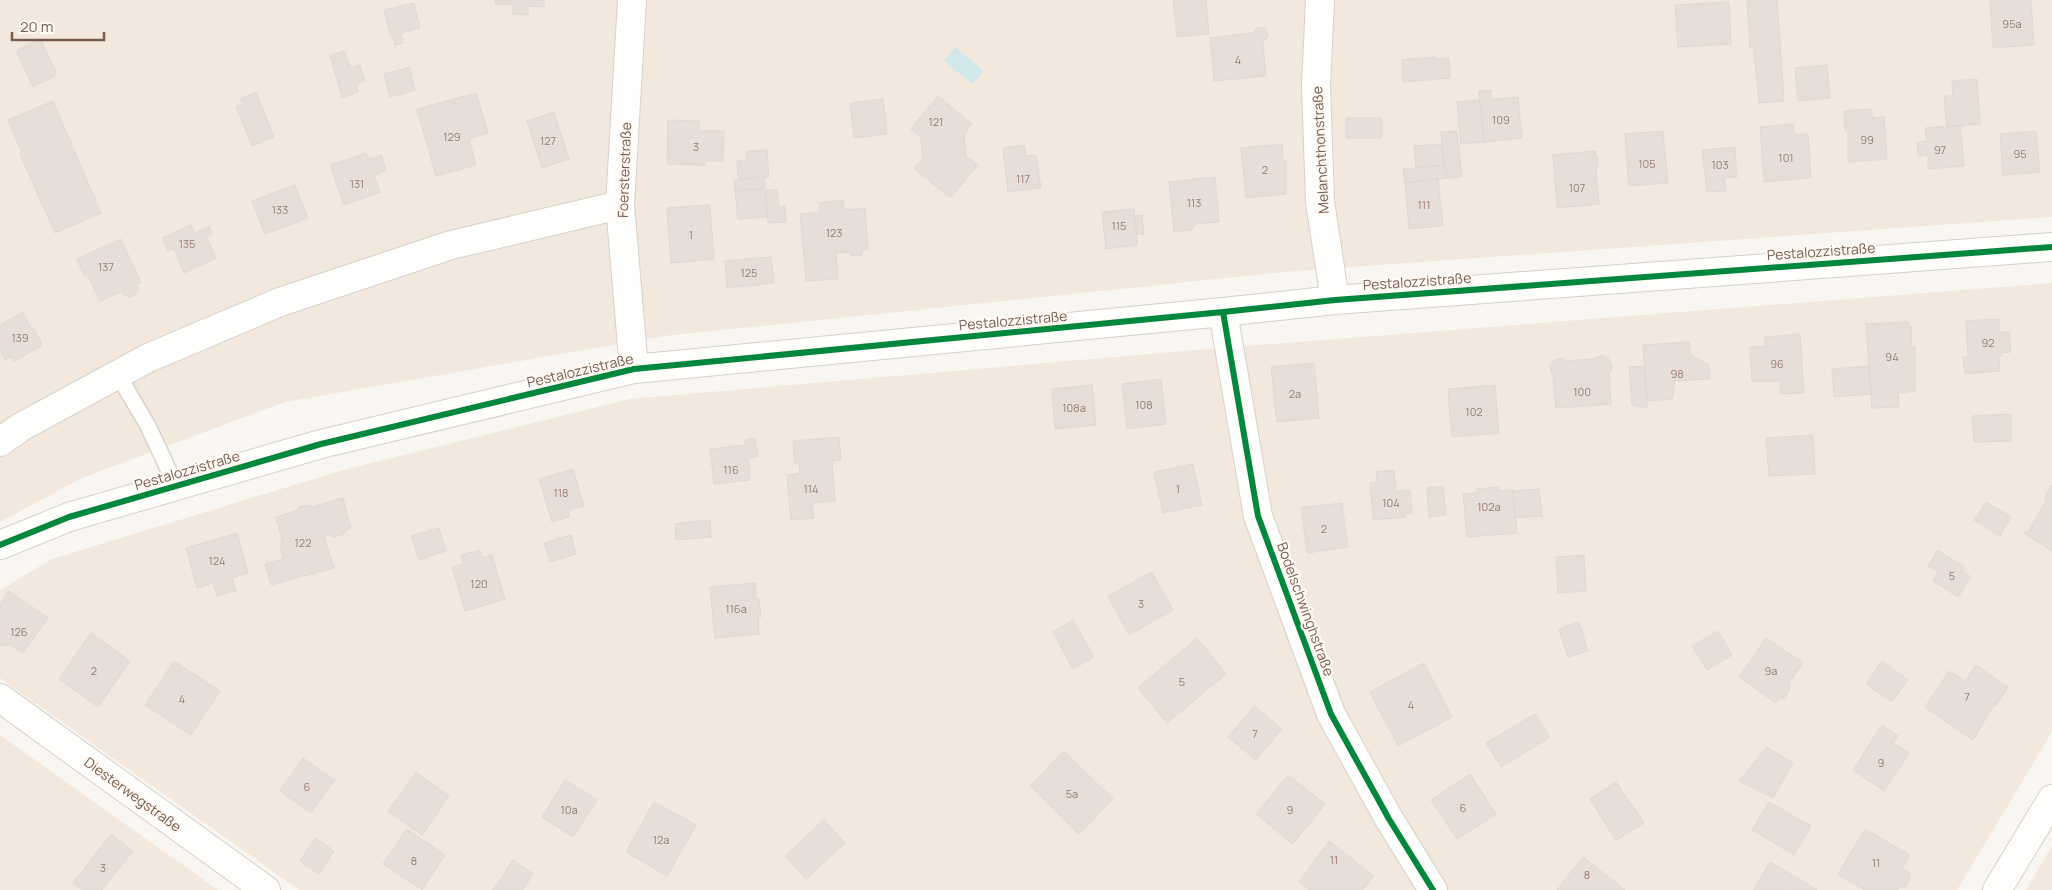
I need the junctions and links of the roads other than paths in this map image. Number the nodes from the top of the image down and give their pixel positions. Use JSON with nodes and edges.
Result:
{"nodes":[{"id":1,"x":632,"y":0,"type":"edge"},
{"id":2,"x":1320,"y":0,"type":"edge"},
{"id":3,"x":620,"y":205,"type":"junction"},
{"id":4,"x":2052,"y":247,"type":"edge"},
{"id":5,"x":1335,"y":300,"type":"junction"},
{"id":6,"x":1223,"y":312,"type":"junction"},
{"id":7,"x":634,"y":369,"type":"junction"},
{"id":8,"x":118,"y":375,"type":"junction"},
{"id":9,"x":0,"y":442,"type":"edge"},
{"id":10,"x":176,"y":486,"type":"junction"},
{"id":11,"x":0,"y":545,"type":"edge"},
{"id":12,"x":0,"y":698,"type":"edge"},
{"id":13,"x":2052,"y":798,"type":"edge"},
{"id":14,"x":266,"y":890,"type":"edge"},
{"id":15,"x":1433,"y":890,"type":"edge"},
{"id":16,"x":1997,"y":890,"type":"edge"}],
"edges":[{"from":1,"to":3,"type":"street","name":"Foersterstraße"},
{"from":2,"to":5,"type":"street","name":"Melanchthonstraße"},
{"from":3,"to":7,"type":"street","name":"Foersterstraße"},
{"from":3,"to":8,"type":"street"},
{"from":4,"to":5,"type":"street","name":"Pestalozzistraße"},
{"from":5,"to":6,"type":"street","name":"Pestalozzistraße"},
{"from":6,"to":7,"type":"street","name":"Pestalozzistraße"},
{"from":6,"to":15,"type":"street","name":"Bodelschwinghstraße"},
{"from":7,"to":10,"type":"street","name":"Pestalozzistraße"},
{"from":8,"to":9,"type":"street"},
{"from":8,"to":10,"type":"lane"},
{"from":10,"to":11,"type":"street","name":"Pestalozzistraße"},
{"from":12,"to":14,"type":"street","name":"Diesterwegstraße"},
{"from":13,"to":16,"type":"street"}]}
